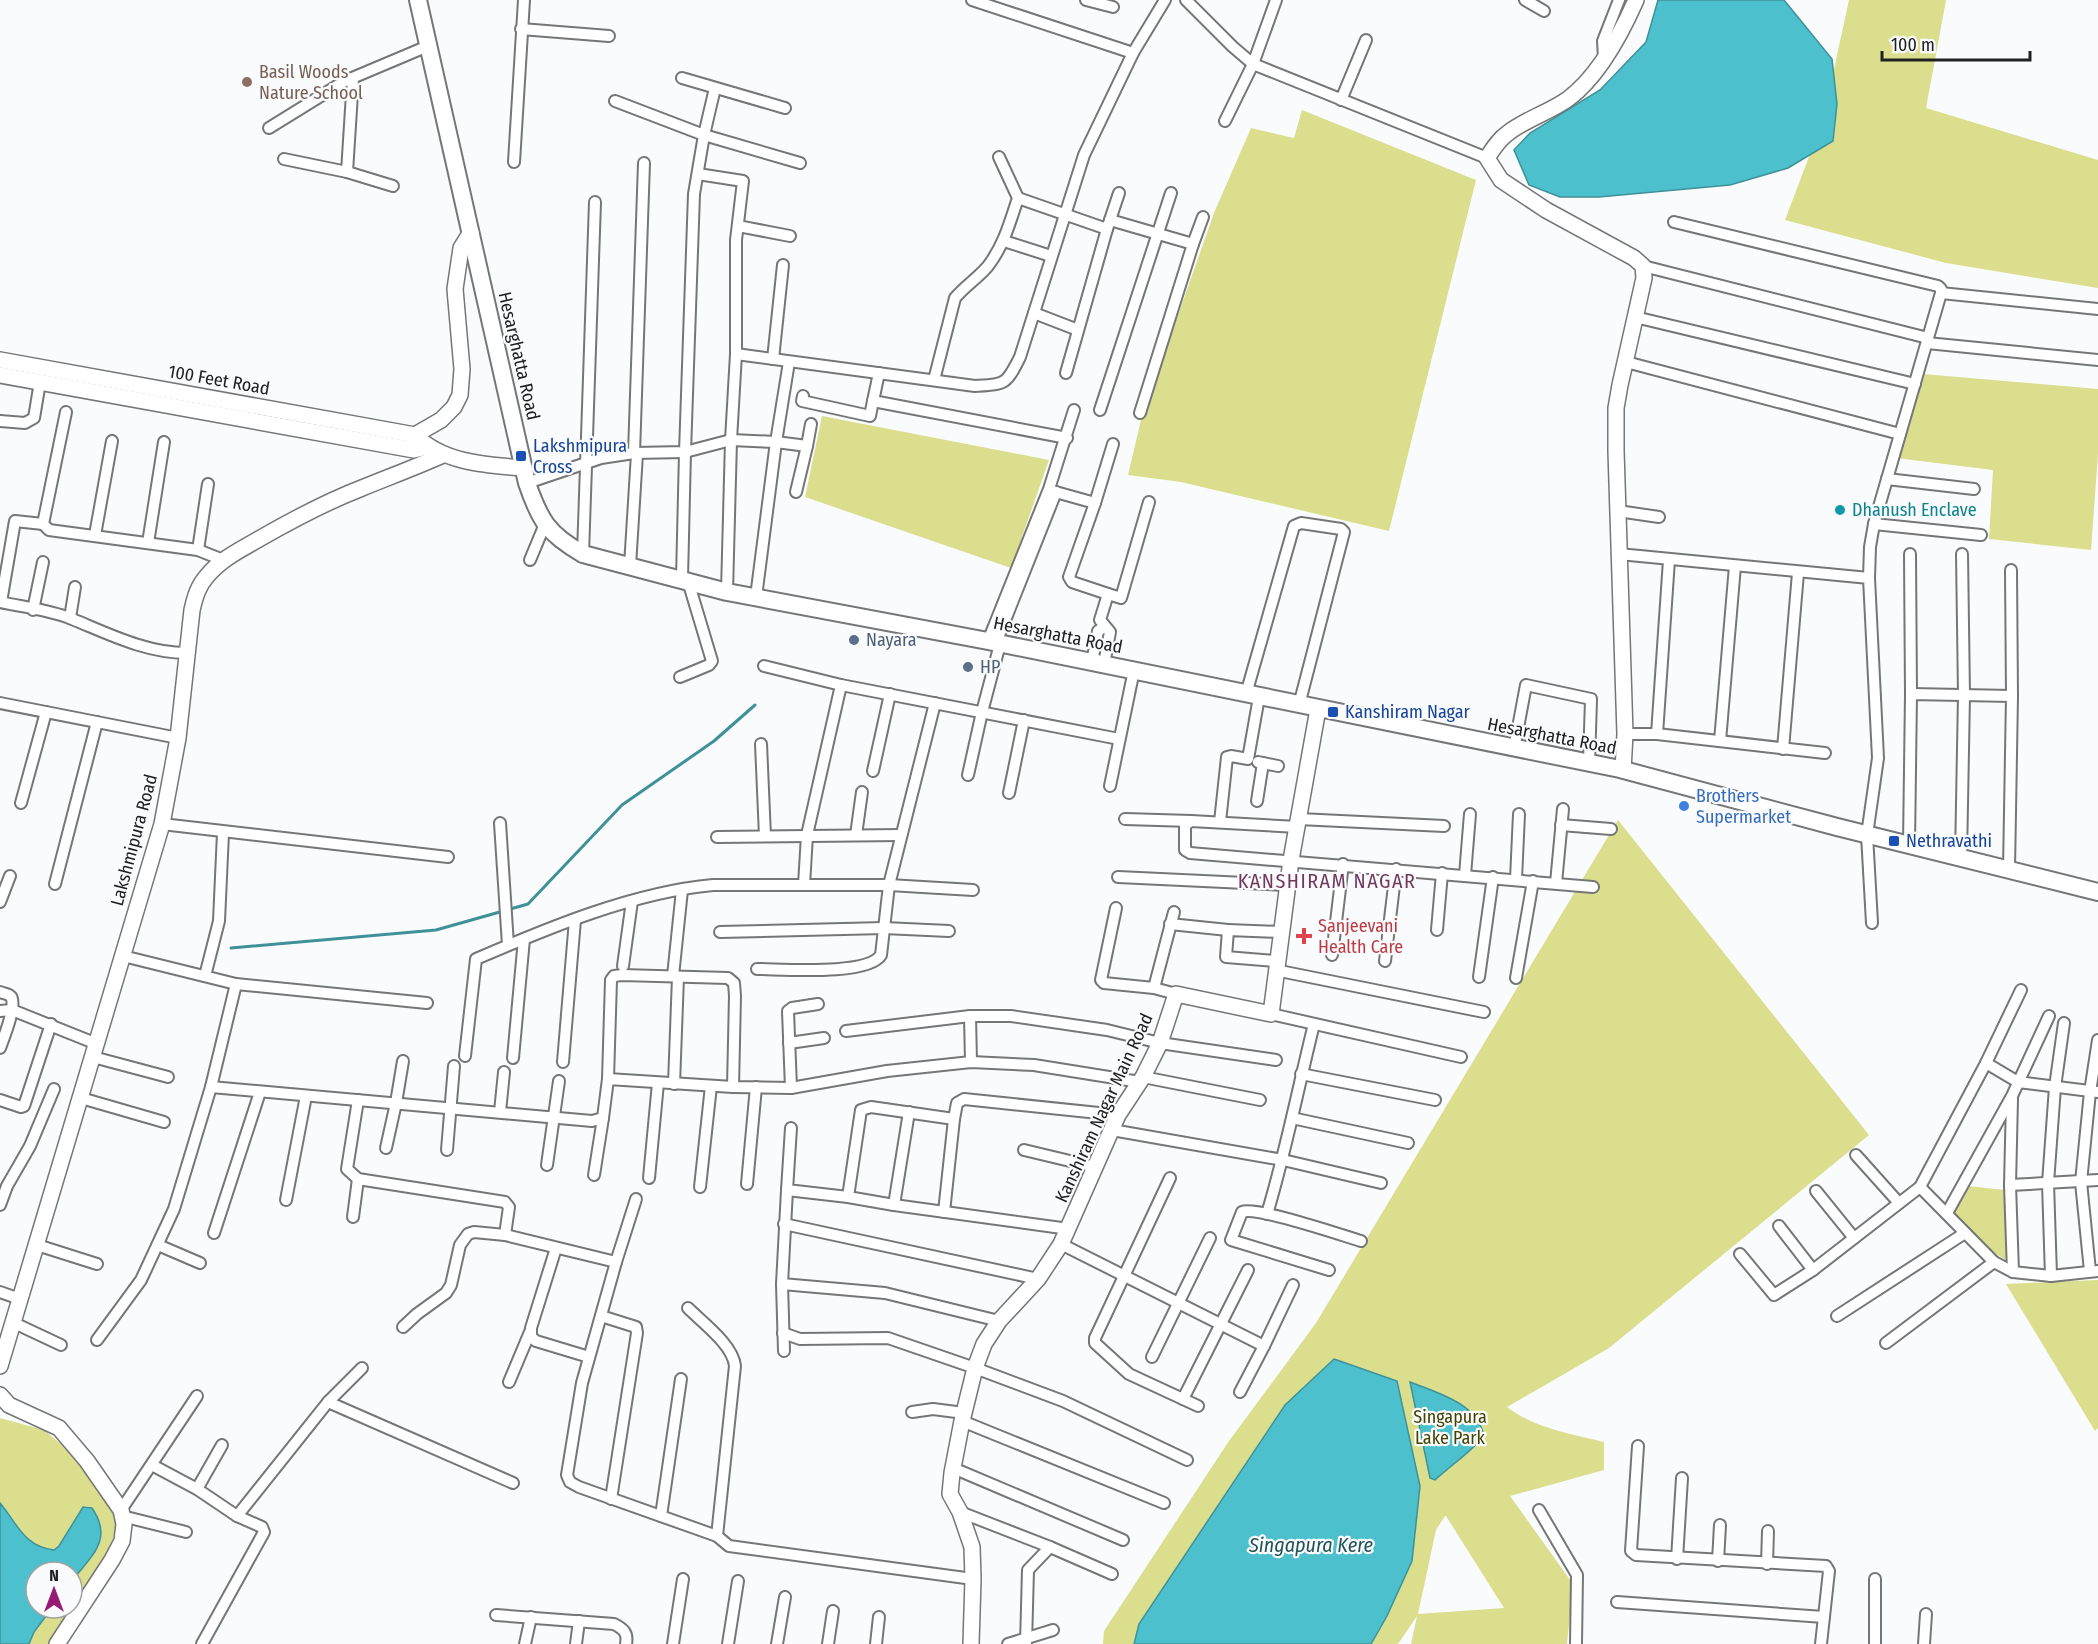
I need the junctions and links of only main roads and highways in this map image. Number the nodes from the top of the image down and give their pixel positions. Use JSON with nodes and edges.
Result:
{"nodes":[{"id":1,"x":418,"y":0,"type":"edge"},
{"id":2,"x":2098,"y":892,"type":"edge"}],
"edges":[{"from":1,"to":2,"type":"main road","name":"Hesarghatta Road"}]}
